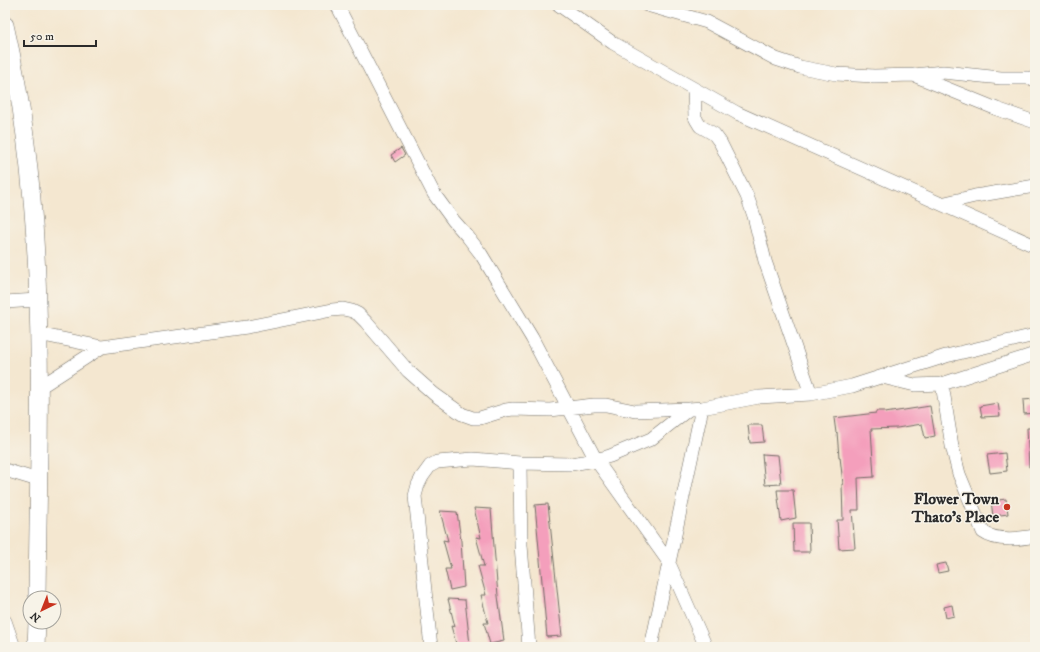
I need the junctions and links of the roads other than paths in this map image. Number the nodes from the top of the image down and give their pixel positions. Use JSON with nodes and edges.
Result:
{"nodes":[{"id":1,"x":337,"y":5,"type":"edge"},
{"id":2,"x":559,"y":5,"type":"edge"},
{"id":3,"x":647,"y":5,"type":"edge"},
{"id":4,"x":5,"y":25,"type":"edge"},
{"id":5,"x":8,"y":52,"type":"edge"},
{"id":6,"x":914,"y":75,"type":"junction"},
{"id":7,"x":1035,"y":79,"type":"edge"},
{"id":8,"x":694,"y":89,"type":"junction"},
{"id":9,"x":1035,"y":122,"type":"edge"},
{"id":10,"x":1035,"y":186,"type":"edge"},
{"id":11,"x":941,"y":204,"type":"junction"},
{"id":12,"x":1035,"y":246,"type":"edge"},
{"id":13,"x":37,"y":300,"type":"junction"},
{"id":14,"x":5,"y":302,"type":"edge"},
{"id":15,"x":38,"y":334,"type":"junction"},
{"id":16,"x":1035,"y":335,"type":"edge"},
{"id":17,"x":1020,"y":338,"type":"junction"},
{"id":18,"x":102,"y":347,"type":"junction"},
{"id":19,"x":1035,"y":353,"type":"edge"},
{"id":20,"x":882,"y":377,"type":"junction"},
{"id":21,"x":942,"y":384,"type":"junction"},
{"id":22,"x":40,"y":387,"type":"junction"},
{"id":23,"x":811,"y":394,"type":"junction"},
{"id":24,"x":570,"y":408,"type":"junction"},
{"id":25,"x":695,"y":408,"type":"junction"},
{"id":26,"x":596,"y":460,"type":"junction"},
{"id":27,"x":520,"y":463,"type":"junction"},
{"id":28,"x":5,"y":470,"type":"edge"},
{"id":29,"x":38,"y":480,"type":"junction"},
{"id":30,"x":1035,"y":536,"type":"edge"},
{"id":31,"x":668,"y":562,"type":"junction"},
{"id":32,"x":37,"y":590,"type":"edge"},
{"id":33,"x":695,"y":620,"type":"junction"},
{"id":34,"x":5,"y":621,"type":"edge"},
{"id":35,"x":36,"y":630,"type":"edge"},
{"id":36,"x":14,"y":647,"type":"edge"},
{"id":37,"x":36,"y":647,"type":"edge"},
{"id":38,"x":432,"y":647,"type":"edge"},
{"id":39,"x":529,"y":647,"type":"edge"},
{"id":40,"x":651,"y":647,"type":"edge"},
{"id":41,"x":706,"y":647,"type":"edge"},
{"id":42,"x":714,"y":647,"type":"edge"}],
"edges":[{"from":1,"to":24,"type":"street"},
{"from":2,"to":8,"type":"street"},
{"from":3,"to":6,"type":"street"},
{"from":4,"to":5,"type":"main road"},
{"from":5,"to":13,"type":"main road"},
{"from":6,"to":7,"type":"street"},
{"from":6,"to":9,"type":"street"},
{"from":8,"to":11,"type":"street"},
{"from":8,"to":23,"type":"street"},
{"from":10,"to":11,"type":"street"},
{"from":11,"to":12,"type":"street"},
{"from":13,"to":14,"type":"street"},
{"from":13,"to":15,"type":"main road"},
{"from":15,"to":18,"type":"street"},
{"from":15,"to":22,"type":"main road"},
{"from":16,"to":17,"type":"street"},
{"from":17,"to":19,"type":"street"},
{"from":17,"to":20,"type":"street"},
{"from":18,"to":22,"type":"street"},
{"from":18,"to":24,"type":"street"},
{"from":19,"to":21,"type":"street"},
{"from":20,"to":21,"type":"street"},
{"from":20,"to":23,"type":"street"},
{"from":21,"to":30,"type":"street"},
{"from":22,"to":29,"type":"main road"},
{"from":23,"to":25,"type":"street"},
{"from":24,"to":25,"type":"street"},
{"from":24,"to":26,"type":"street"},
{"from":25,"to":26,"type":"street"},
{"from":25,"to":31,"type":"street"},
{"from":26,"to":27,"type":"street"},
{"from":26,"to":31,"type":"street"},
{"from":27,"to":38,"type":"street"},
{"from":27,"to":39,"type":"street"},
{"from":28,"to":29,"type":"street"},
{"from":29,"to":32,"type":"main road"},
{"from":31,"to":33,"type":"street"},
{"from":31,"to":40,"type":"street"},
{"from":33,"to":41,"type":"street"},
{"from":33,"to":42,"type":"street"},
{"from":34,"to":36,"type":"street"},
{"from":35,"to":37,"type":"main road"}]}
